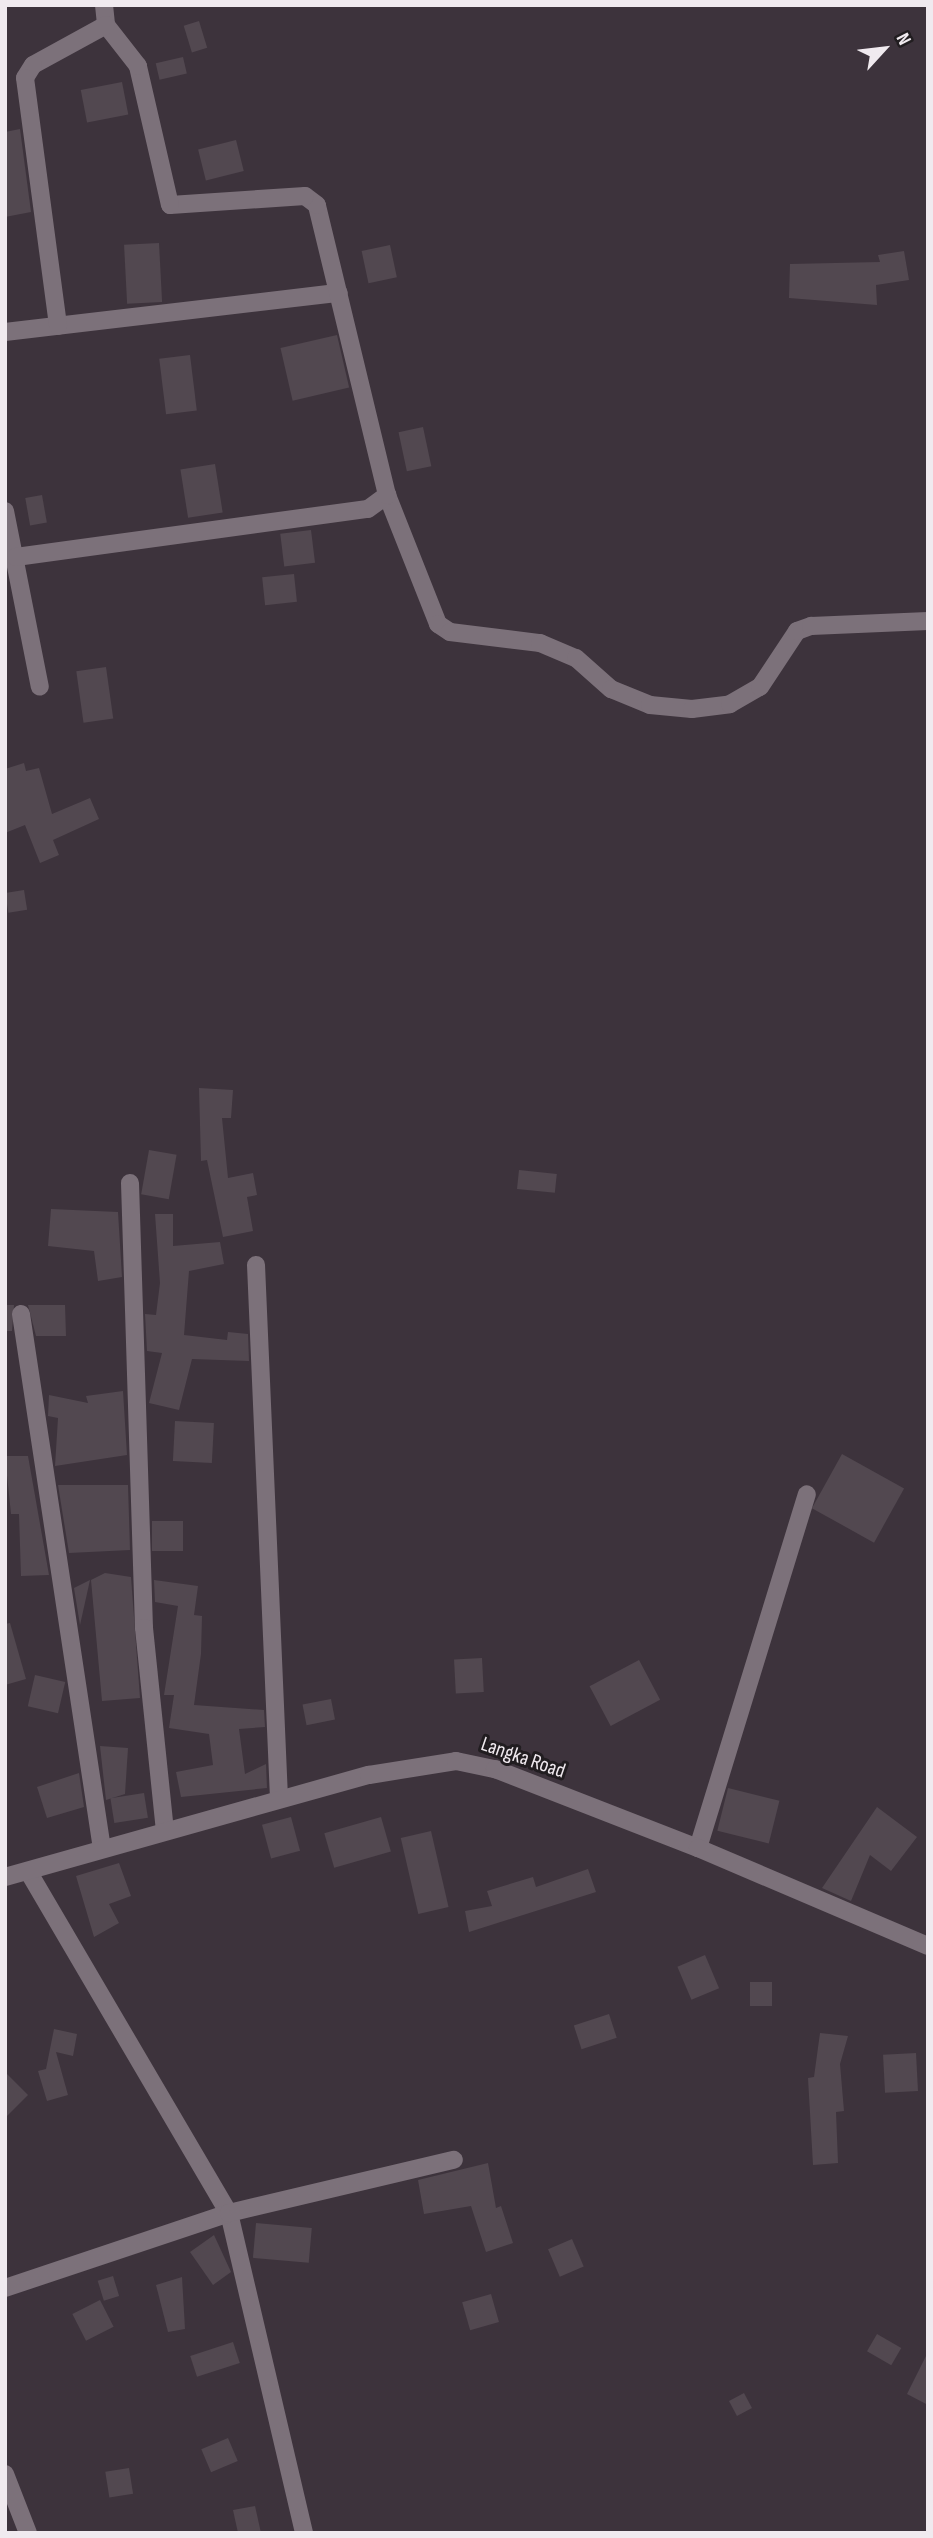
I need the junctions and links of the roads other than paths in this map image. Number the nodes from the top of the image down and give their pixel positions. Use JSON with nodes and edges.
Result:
{"nodes":[{"id":1,"x":104,"y":5,"type":"edge"},
{"id":2,"x":106,"y":25,"type":"junction"},
{"id":3,"x":339,"y":293,"type":"junction"},
{"id":4,"x":58,"y":326,"type":"junction"},
{"id":5,"x":5,"y":332,"type":"edge"},
{"id":6,"x":387,"y":495,"type":"junction"},
{"id":7,"x":5,"y":511,"type":"edge"},
{"id":8,"x":16,"y":557,"type":"junction"},
{"id":9,"x":928,"y":621,"type":"edge"},
{"id":10,"x":40,"y":687,"type":"dead end"},
{"id":11,"x":130,"y":1184,"type":"dead end"},
{"id":12,"x":256,"y":1265,"type":"dead end"},
{"id":13,"x":20,"y":1314,"type":"dead end"},
{"id":14,"x":807,"y":1494,"type":"dead end"},
{"id":15,"x":279,"y":1799,"type":"junction"},
{"id":16,"x":165,"y":1830,"type":"junction"},
{"id":17,"x":698,"y":1848,"type":"junction"},
{"id":18,"x":102,"y":1849,"type":"junction"},
{"id":19,"x":28,"y":1871,"type":"junction"},
{"id":20,"x":5,"y":1877,"type":"edge"},
{"id":21,"x":928,"y":1946,"type":"edge"},
{"id":22,"x":454,"y":2160,"type":"dead end"},
{"id":23,"x":229,"y":2213,"type":"junction"},
{"id":24,"x":5,"y":2288,"type":"edge"},
{"id":25,"x":5,"y":2474,"type":"edge"},
{"id":26,"x":27,"y":2533,"type":"edge"},
{"id":27,"x":304,"y":2533,"type":"edge"}],
"edges":[{"from":1,"to":2,"type":"street"},
{"from":2,"to":3,"type":"street"},
{"from":2,"to":4,"type":"street"},
{"from":3,"to":4,"type":"street"},
{"from":3,"to":6,"type":"street"},
{"from":4,"to":5,"type":"street"},
{"from":6,"to":8,"type":"street"},
{"from":6,"to":9,"type":"street"},
{"from":7,"to":8,"type":"street"},
{"from":8,"to":10,"type":"street"},
{"from":11,"to":16,"type":"street"},
{"from":12,"to":15,"type":"street"},
{"from":13,"to":18,"type":"street"},
{"from":14,"to":17,"type":"street"},
{"from":15,"to":16,"type":"street","name":"Langka Road"},
{"from":15,"to":17,"type":"street","name":"Langka Road"},
{"from":16,"to":18,"type":"street","name":"Langka Road"},
{"from":17,"to":21,"type":"street","name":"Langka Road"},
{"from":18,"to":19,"type":"street","name":"Langka Road"},
{"from":19,"to":20,"type":"street","name":"Langka Road"},
{"from":19,"to":23,"type":"street"},
{"from":22,"to":23,"type":"street"},
{"from":23,"to":24,"type":"street"},
{"from":23,"to":27,"type":"street"},
{"from":25,"to":26,"type":"street"}]}
